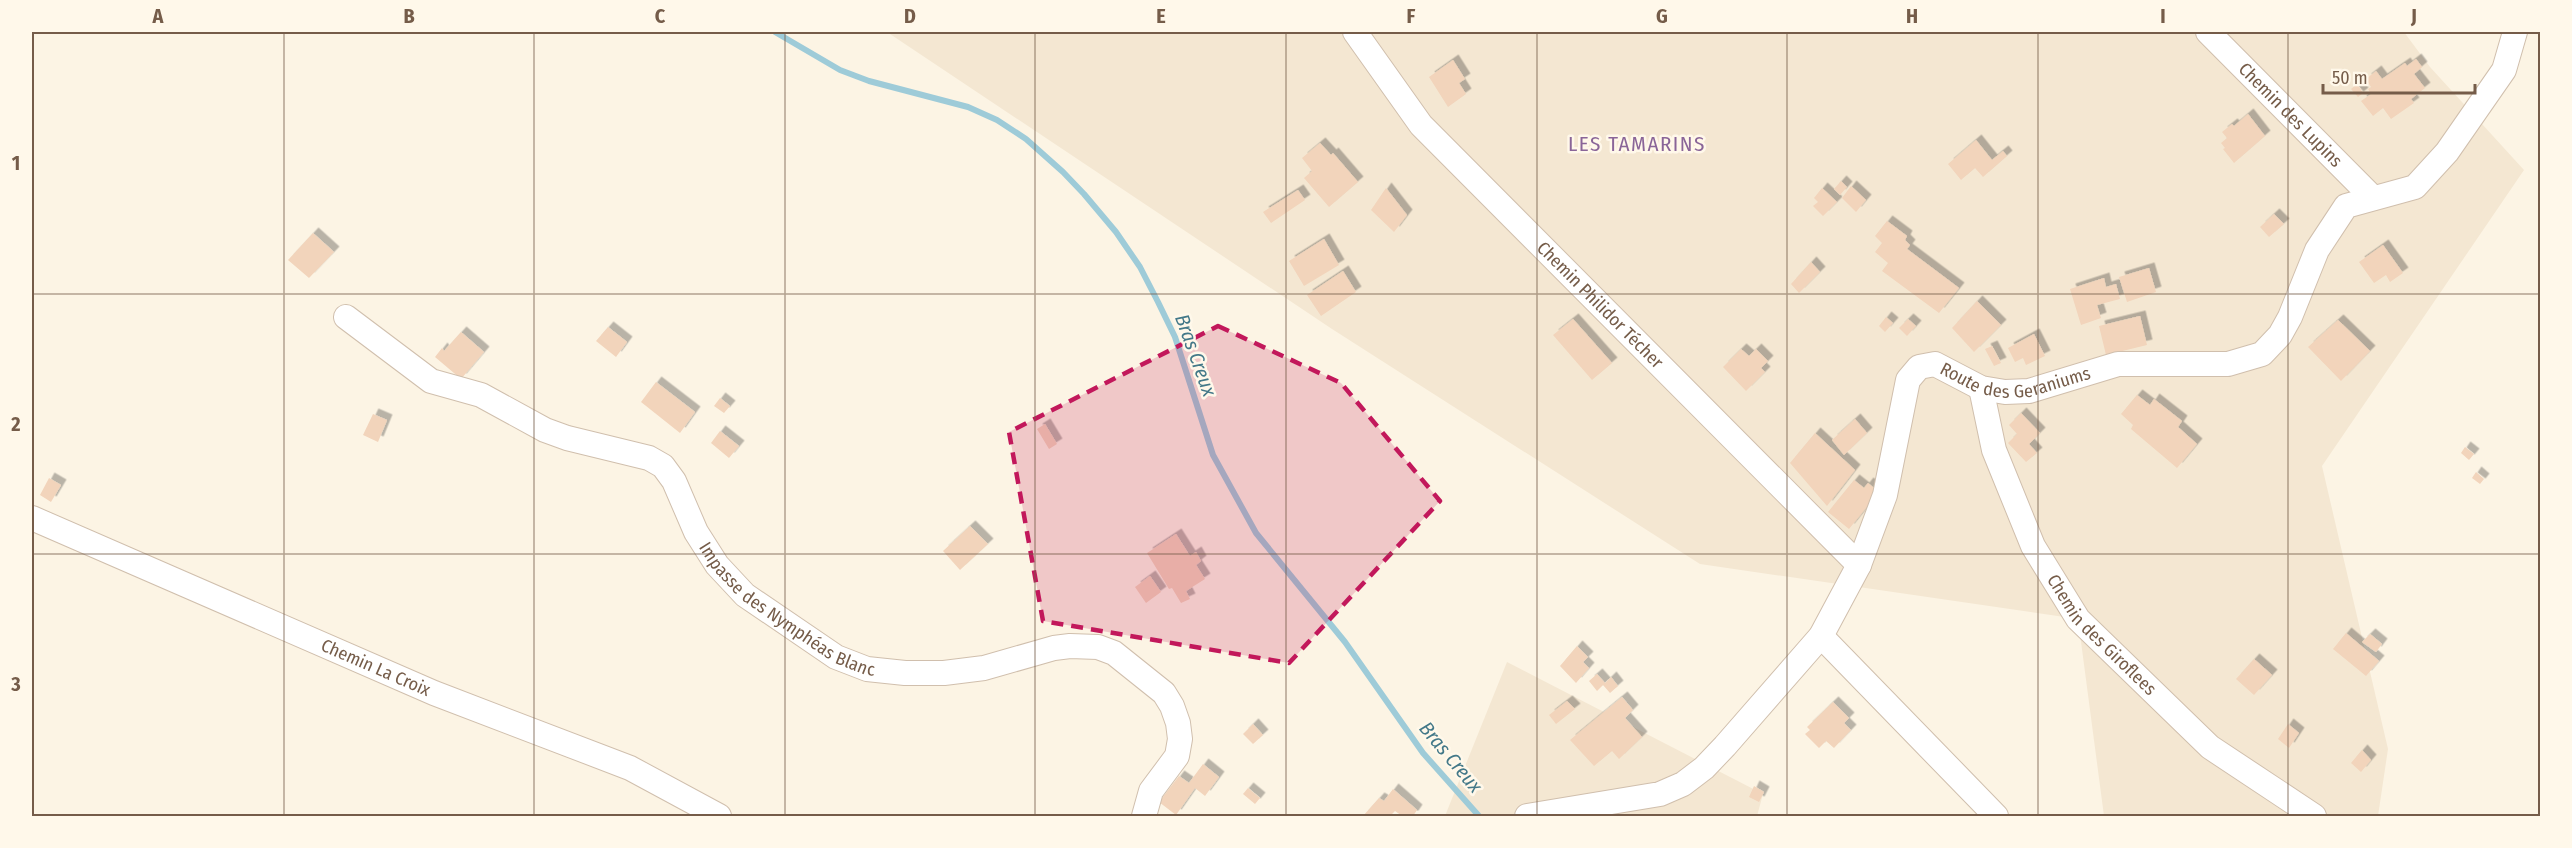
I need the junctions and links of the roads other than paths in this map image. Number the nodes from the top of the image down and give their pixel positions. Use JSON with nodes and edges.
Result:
{"nodes":[{"id":1,"x":1355,"y":32,"type":"edge"},
{"id":2,"x":2208,"y":32,"type":"edge"},
{"id":3,"x":2515,"y":32,"type":"edge"},
{"id":4,"x":2373,"y":198,"type":"junction"},
{"id":5,"x":346,"y":317,"type":"dead end"},
{"id":6,"x":1981,"y":388,"type":"junction"},
{"id":7,"x":32,"y":518,"type":"edge"},
{"id":8,"x":1859,"y":565,"type":"junction"},
{"id":9,"x":1821,"y":636,"type":"junction"},
{"id":10,"x":719,"y":816,"type":"edge"},
{"id":11,"x":1144,"y":816,"type":"edge"},
{"id":12,"x":1527,"y":816,"type":"edge"},
{"id":13,"x":1996,"y":816,"type":"edge"},
{"id":14,"x":2314,"y":816,"type":"edge"}],
"edges":[{"from":1,"to":8,"type":"street","name":"Chemin Philidor Técher"},
{"from":2,"to":4,"type":"street","name":"Chemin des Lupins"},
{"from":3,"to":4,"type":"street","name":"Route des Geraniums"},
{"from":4,"to":6,"type":"street","name":"Route des Geraniums"},
{"from":5,"to":11,"type":"street","name":"Impasse des Nymphéas Blanc"},
{"from":6,"to":8,"type":"street","name":"Route des Geraniums"},
{"from":6,"to":14,"type":"street","name":"Chemin des Giroflees"},
{"from":7,"to":10,"type":"street","name":"Chemin La Croix"},
{"from":8,"to":9,"type":"street","name":"Route des Geraniums"},
{"from":9,"to":12,"type":"street","name":"Route des Geraniums"},
{"from":9,"to":13,"type":"street"}]}
